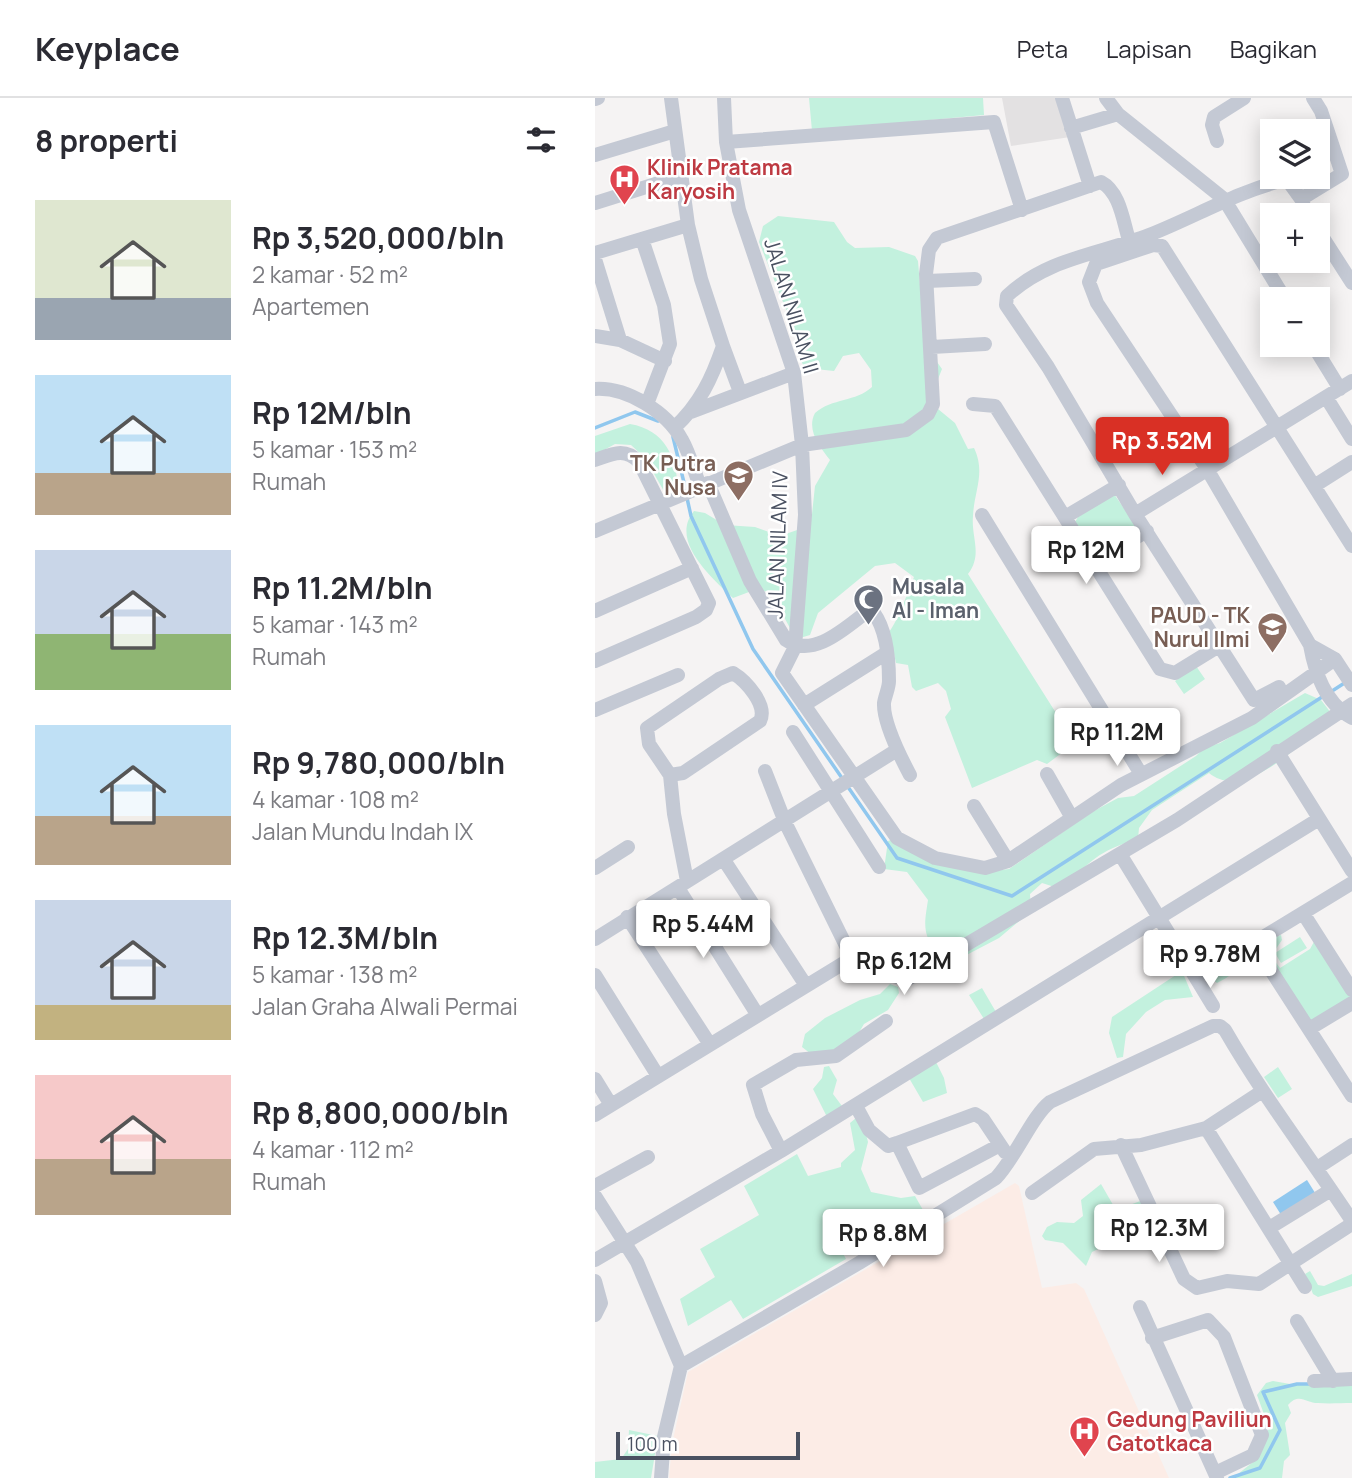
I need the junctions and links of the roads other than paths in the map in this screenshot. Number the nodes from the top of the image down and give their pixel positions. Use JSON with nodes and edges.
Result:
{"nodes":[{"id":1,"x":671,"y":98,"type":"edge"},
{"id":2,"x":724,"y":98,"type":"edge"},
{"id":3,"x":1062,"y":98,"type":"edge"},
{"id":4,"x":1106,"y":98,"type":"edge"},
{"id":5,"x":1244,"y":98,"type":"edge"},
{"id":6,"x":1313,"y":98,"type":"edge"},
{"id":7,"x":1118,"y":114,"type":"junction"},
{"id":8,"x":1071,"y":128,"type":"junction"},
{"id":9,"x":675,"y":131,"type":"junction"},
{"id":10,"x":1217,"y":141,"type":"dead end"},
{"id":11,"x":726,"y":142,"type":"junction"},
{"id":12,"x":595,"y":155,"type":"edge"},
{"id":13,"x":681,"y":176,"type":"junction"},
{"id":14,"x":1347,"y":176,"type":"edge"},
{"id":15,"x":1090,"y":186,"type":"junction"},
{"id":16,"x":1301,"y":199,"type":"junction"},
{"id":17,"x":1224,"y":200,"type":"junction"},
{"id":18,"x":595,"y":203,"type":"edge"},
{"id":19,"x":1303,"y":203,"type":"edge"},
{"id":20,"x":1022,"y":210,"type":"junction"},
{"id":21,"x":688,"y":225,"type":"junction"},
{"id":22,"x":642,"y":239,"type":"junction"},
{"id":23,"x":1129,"y":240,"type":"junction"},
{"id":24,"x":1330,"y":249,"type":"edge"},
{"id":25,"x":595,"y":253,"type":"edge"},
{"id":26,"x":595,"y":259,"type":"edge"},
{"id":27,"x":975,"y":279,"type":"dead end"},
{"id":28,"x":927,"y":281,"type":"junction"},
{"id":29,"x":1352,"y":283,"type":"edge"},
{"id":30,"x":1278,"y":287,"type":"edge"},
{"id":31,"x":595,"y":336,"type":"edge"},
{"id":32,"x":620,"y":340,"type":"junction"},
{"id":33,"x":985,"y":344,"type":"dead end"},
{"id":34,"x":723,"y":346,"type":"junction"},
{"id":35,"x":932,"y":347,"type":"junction"},
{"id":36,"x":1323,"y":357,"type":"edge"},
{"id":37,"x":665,"y":361,"type":"junction"},
{"id":38,"x":794,"y":373,"type":"junction"},
{"id":39,"x":1346,"y":385,"type":"edge"},
{"id":40,"x":595,"y":389,"type":"edge"},
{"id":41,"x":740,"y":392,"type":"junction"},
{"id":42,"x":1326,"y":397,"type":"junction"},
{"id":43,"x":647,"y":404,"type":"junction"},
{"id":44,"x":973,"y":404,"type":"dead end"},
{"id":45,"x":691,"y":412,"type":"junction"},
{"id":46,"x":674,"y":428,"type":"junction"},
{"id":47,"x":1278,"y":428,"type":"junction"},
{"id":48,"x":1352,"y":439,"type":"edge"},
{"id":49,"x":802,"y":445,"type":"junction"},
{"id":50,"x":595,"y":460,"type":"edge"},
{"id":51,"x":1352,"y":462,"type":"edge"},
{"id":52,"x":1207,"y":469,"type":"junction"},
{"id":53,"x":1119,"y":485,"type":"junction"},
{"id":54,"x":1314,"y":485,"type":"junction"},
{"id":55,"x":700,"y":487,"type":"junction"},
{"id":56,"x":667,"y":502,"type":"junction"},
{"id":57,"x":1135,"y":514,"type":"junction"},
{"id":58,"x":982,"y":515,"type":"dead end"},
{"id":59,"x":1065,"y":517,"type":"junction"},
{"id":60,"x":595,"y":531,"type":"edge"},
{"id":61,"x":1147,"y":531,"type":"junction"},
{"id":62,"x":1352,"y":546,"type":"edge"},
{"id":63,"x":1093,"y":563,"type":"junction"},
{"id":64,"x":692,"y":568,"type":"junction"},
{"id":65,"x":595,"y":611,"type":"edge"},
{"id":66,"x":1310,"y":645,"type":"junction"},
{"id":67,"x":795,"y":646,"type":"junction"},
{"id":68,"x":1219,"y":646,"type":"junction"},
{"id":69,"x":885,"y":654,"type":"junction"},
{"id":70,"x":595,"y":661,"type":"edge"},
{"id":71,"x":1337,"y":663,"type":"junction"},
{"id":72,"x":678,"y":675,"type":"dead end"},
{"id":73,"x":1315,"y":678,"type":"junction"},
{"id":74,"x":1352,"y":685,"type":"edge"},
{"id":75,"x":804,"y":705,"type":"junction"},
{"id":76,"x":1345,"y":709,"type":"edge"},
{"id":77,"x":595,"y":710,"type":"edge"},
{"id":78,"x":793,"y":732,"type":"dead end"},
{"id":79,"x":897,"y":750,"type":"junction"},
{"id":80,"x":1277,"y":751,"type":"junction"},
{"id":81,"x":765,"y":771,"type":"dead end"},
{"id":82,"x":1141,"y":774,"type":"junction"},
{"id":83,"x":670,"y":775,"type":"junction"},
{"id":84,"x":910,"y":775,"type":"dead end"},
{"id":85,"x":1047,"y":775,"type":"dead end"},
{"id":86,"x":842,"y":784,"type":"junction"},
{"id":87,"x":974,"y":806,"type":"dead end"},
{"id":88,"x":1072,"y":818,"type":"junction"},
{"id":89,"x":1319,"y":819,"type":"junction"},
{"id":90,"x":785,"y":822,"type":"junction"},
{"id":91,"x":628,"y":847,"type":"dead end"},
{"id":92,"x":1120,"y":854,"type":"junction"},
{"id":93,"x":724,"y":860,"type":"junction"},
{"id":94,"x":1008,"y":861,"type":"junction"},
{"id":95,"x":879,"y":867,"type":"dead end"},
{"id":96,"x":595,"y":868,"type":"edge"},
{"id":97,"x":1352,"y":871,"type":"edge"},
{"id":98,"x":1352,"y":883,"type":"edge"},
{"id":99,"x":683,"y":885,"type":"junction"},
{"id":100,"x":1303,"y":913,"type":"junction"},
{"id":101,"x":1158,"y":917,"type":"junction"},
{"id":102,"x":627,"y":918,"type":"junction"},
{"id":103,"x":595,"y":939,"type":"edge"},
{"id":104,"x":1254,"y":944,"type":"junction"},
{"id":105,"x":852,"y":958,"type":"junction"},
{"id":106,"x":595,"y":975,"type":"edge"},
{"id":107,"x":1196,"y":978,"type":"junction"},
{"id":108,"x":806,"y":984,"type":"junction"},
{"id":109,"x":1352,"y":990,"type":"edge"},
{"id":110,"x":1352,"y":1003,"type":"edge"},
{"id":111,"x":1213,"y":1006,"type":"dead end"},
{"id":112,"x":757,"y":1014,"type":"junction"},
{"id":113,"x":886,"y":1021,"type":"dead end"},
{"id":114,"x":1308,"y":1029,"type":"junction"},
{"id":115,"x":709,"y":1043,"type":"junction"},
{"id":116,"x":658,"y":1076,"type":"junction"},
{"id":117,"x":595,"y":1079,"type":"edge"},
{"id":118,"x":1261,"y":1092,"type":"junction"},
{"id":119,"x":1352,"y":1096,"type":"edge"},
{"id":120,"x":611,"y":1105,"type":"junction"},
{"id":121,"x":856,"y":1106,"type":"junction"},
{"id":122,"x":595,"y":1115,"type":"edge"},
{"id":123,"x":1206,"y":1128,"type":"junction"},
{"id":124,"x":897,"y":1143,"type":"junction"},
{"id":125,"x":1000,"y":1145,"type":"junction"},
{"id":126,"x":1121,"y":1145,"type":"junction"},
{"id":127,"x":1352,"y":1145,"type":"edge"},
{"id":128,"x":781,"y":1151,"type":"junction"},
{"id":129,"x":648,"y":1157,"type":"dead end"},
{"id":130,"x":1012,"y":1161,"type":"junction"},
{"id":131,"x":1317,"y":1168,"type":"junction"},
{"id":132,"x":595,"y":1186,"type":"edge"},
{"id":133,"x":1331,"y":1190,"type":"junction"},
{"id":134,"x":1033,"y":1193,"type":"dead end"},
{"id":135,"x":595,"y":1196,"type":"edge"},
{"id":136,"x":1352,"y":1222,"type":"edge"},
{"id":137,"x":1269,"y":1228,"type":"junction"},
{"id":138,"x":624,"y":1241,"type":"junction"},
{"id":139,"x":595,"y":1260,"type":"edge"},
{"id":140,"x":1290,"y":1263,"type":"junction"},
{"id":141,"x":595,"y":1281,"type":"edge"},
{"id":142,"x":1305,"y":1287,"type":"dead end"},
{"id":143,"x":1140,"y":1307,"type":"dead end"},
{"id":144,"x":595,"y":1315,"type":"edge"},
{"id":145,"x":1297,"y":1321,"type":"dead end"},
{"id":146,"x":1152,"y":1338,"type":"junction"},
{"id":147,"x":681,"y":1366,"type":"junction"},
{"id":148,"x":1352,"y":1379,"type":"edge"},
{"id":149,"x":1314,"y":1381,"type":"dead end"},
{"id":150,"x":1333,"y":1381,"type":"junction"},
{"id":151,"x":1216,"y":1476,"type":"edge"},
{"id":152,"x":661,"y":1478,"type":"edge"}],
"edges":[{"from":1,"to":9,"type":"street"},
{"from":2,"to":11,"type":"street","name":"JALAN NILAM II"},
{"from":3,"to":8,"type":"street"},
{"from":4,"to":7,"type":"street"},
{"from":5,"to":10,"type":"street"},
{"from":6,"to":14,"type":"street"},
{"from":7,"to":8,"type":"street"},
{"from":7,"to":17,"type":"street"},
{"from":8,"to":15,"type":"street"},
{"from":9,"to":12,"type":"street"},
{"from":9,"to":13,"type":"street"},
{"from":11,"to":20,"type":"street"},
{"from":11,"to":38,"type":"street","name":"JALAN NILAM II"},
{"from":13,"to":18,"type":"street"},
{"from":13,"to":21,"type":"street"},
{"from":14,"to":16,"type":"street"},
{"from":15,"to":20,"type":"street"},
{"from":15,"to":23,"type":"street"},
{"from":16,"to":17,"type":"street"},
{"from":16,"to":19,"type":"street"},
{"from":17,"to":23,"type":"street"},
{"from":17,"to":30,"type":"street"},
{"from":20,"to":28,"type":"street"},
{"from":21,"to":22,"type":"street"},
{"from":21,"to":34,"type":"street"},
{"from":22,"to":25,"type":"street"},
{"from":22,"to":37,"type":"street"},
{"from":23,"to":53,"type":"street"},
{"from":24,"to":29,"type":"street"},
{"from":26,"to":32,"type":"street"},
{"from":27,"to":28,"type":"street"},
{"from":28,"to":35,"type":"street"},
{"from":31,"to":32,"type":"street"},
{"from":32,"to":37,"type":"street"},
{"from":33,"to":35,"type":"street"},
{"from":34,"to":41,"type":"street"},
{"from":34,"to":45,"type":"street"},
{"from":35,"to":49,"type":"street"},
{"from":36,"to":39,"type":"street"},
{"from":37,"to":43,"type":"street"},
{"from":38,"to":41,"type":"street"},
{"from":38,"to":49,"type":"street","name":"JALAN NILAM II"},
{"from":39,"to":42,"type":"street"},
{"from":40,"to":43,"type":"street"},
{"from":41,"to":45,"type":"street"},
{"from":42,"to":47,"type":"street"},
{"from":42,"to":48,"type":"street"},
{"from":43,"to":46,"type":"street"},
{"from":44,"to":59,"type":"street"},
{"from":45,"to":46,"type":"street"},
{"from":46,"to":55,"type":"street"},
{"from":47,"to":52,"type":"street"},
{"from":47,"to":52,"type":"street"},
{"from":47,"to":54,"type":"street"},
{"from":49,"to":55,"type":"street"},
{"from":49,"to":67,"type":"street","name":"JALAN NILAM IV"},
{"from":50,"to":56,"type":"street"},
{"from":51,"to":54,"type":"street"},
{"from":52,"to":57,"type":"street"},
{"from":52,"to":66,"type":"street"},
{"from":53,"to":57,"type":"street"},
{"from":53,"to":59,"type":"street"},
{"from":54,"to":62,"type":"street"},
{"from":55,"to":56,"type":"street"},
{"from":55,"to":67,"type":"street"},
{"from":56,"to":60,"type":"street"},
{"from":56,"to":64,"type":"street"},
{"from":57,"to":61,"type":"street"},
{"from":58,"to":82,"type":"street"},
{"from":59,"to":63,"type":"street"},
{"from":61,"to":63,"type":"street"},
{"from":61,"to":68,"type":"street"},
{"from":63,"to":68,"type":"street"},
{"from":64,"to":65,"type":"street"},
{"from":64,"to":70,"type":"street"},
{"from":66,"to":71,"type":"street"},
{"from":66,"to":73,"type":"street"},
{"from":67,"to":69,"type":"street"},
{"from":67,"to":75,"type":"street","name":"JALAN NILAM IV"},
{"from":68,"to":73,"type":"street"},
{"from":69,"to":75,"type":"street"},
{"from":69,"to":79,"type":"street"},
{"from":71,"to":73,"type":"street"},
{"from":71,"to":74,"type":"street"},
{"from":72,"to":77,"type":"street"},
{"from":73,"to":76,"type":"street"},
{"from":73,"to":82,"type":"street"},
{"from":75,"to":86,"type":"street"},
{"from":76,"to":80,"type":"street"},
{"from":78,"to":86,"type":"street"},
{"from":79,"to":84,"type":"street"},
{"from":79,"to":86,"type":"street"},
{"from":80,"to":89,"type":"street"},
{"from":80,"to":92,"type":"street"},
{"from":81,"to":90,"type":"street"},
{"from":82,"to":88,"type":"street"},
{"from":83,"to":83,"type":"street"},
{"from":83,"to":99,"type":"street"},
{"from":85,"to":88,"type":"street"},
{"from":86,"to":90,"type":"street"},
{"from":86,"to":94,"type":"street"},
{"from":86,"to":95,"type":"street"},
{"from":87,"to":94,"type":"street"},
{"from":88,"to":94,"type":"street"},
{"from":89,"to":97,"type":"street"},
{"from":89,"to":101,"type":"street"},
{"from":90,"to":93,"type":"street"},
{"from":90,"to":105,"type":"street"},
{"from":91,"to":96,"type":"street"},
{"from":92,"to":101,"type":"street"},
{"from":92,"to":105,"type":"street"},
{"from":93,"to":99,"type":"street"},
{"from":93,"to":108,"type":"street"},
{"from":98,"to":100,"type":"street"},
{"from":99,"to":102,"type":"street"},
{"from":99,"to":112,"type":"street"},
{"from":100,"to":104,"type":"street"},
{"from":100,"to":109,"type":"street"},
{"from":101,"to":107,"type":"street"},
{"from":101,"to":121,"type":"street"},
{"from":102,"to":103,"type":"street"},
{"from":102,"to":115,"type":"street"},
{"from":104,"to":107,"type":"street"},
{"from":104,"to":114,"type":"street"},
{"from":105,"to":108,"type":"street"},
{"from":106,"to":116,"type":"street"},
{"from":107,"to":111,"type":"street"},
{"from":108,"to":112,"type":"street"},
{"from":110,"to":114,"type":"street"},
{"from":112,"to":115,"type":"street"},
{"from":113,"to":128,"type":"street"},
{"from":114,"to":119,"type":"street"},
{"from":115,"to":116,"type":"street"},
{"from":116,"to":120,"type":"street"},
{"from":117,"to":120,"type":"street"},
{"from":118,"to":123,"type":"street"},
{"from":118,"to":130,"type":"street"},
{"from":118,"to":131,"type":"street"},
{"from":120,"to":122,"type":"street"},
{"from":121,"to":124,"type":"street"},
{"from":121,"to":128,"type":"street"},
{"from":123,"to":126,"type":"street"},
{"from":123,"to":137,"type":"street"},
{"from":124,"to":125,"type":"street"},
{"from":124,"to":125,"type":"street"},
{"from":125,"to":130,"type":"street"},
{"from":126,"to":134,"type":"street"},
{"from":126,"to":140,"type":"street"},
{"from":127,"to":131,"type":"street"},
{"from":128,"to":138,"type":"street"},
{"from":129,"to":132,"type":"street"},
{"from":130,"to":147,"type":"street"},
{"from":131,"to":133,"type":"street"},
{"from":133,"to":136,"type":"street"},
{"from":133,"to":137,"type":"street"},
{"from":135,"to":138,"type":"street"},
{"from":136,"to":140,"type":"street"},
{"from":137,"to":140,"type":"street"},
{"from":138,"to":139,"type":"street"},
{"from":138,"to":147,"type":"street"},
{"from":140,"to":142,"type":"street"},
{"from":141,"to":144,"type":"street"},
{"from":143,"to":146,"type":"street"},
{"from":145,"to":150,"type":"street"},
{"from":146,"to":151,"type":"street"},
{"from":146,"to":151,"type":"street"},
{"from":147,"to":152,"type":"street"},
{"from":148,"to":150,"type":"street"},
{"from":149,"to":150,"type":"street"}]}
